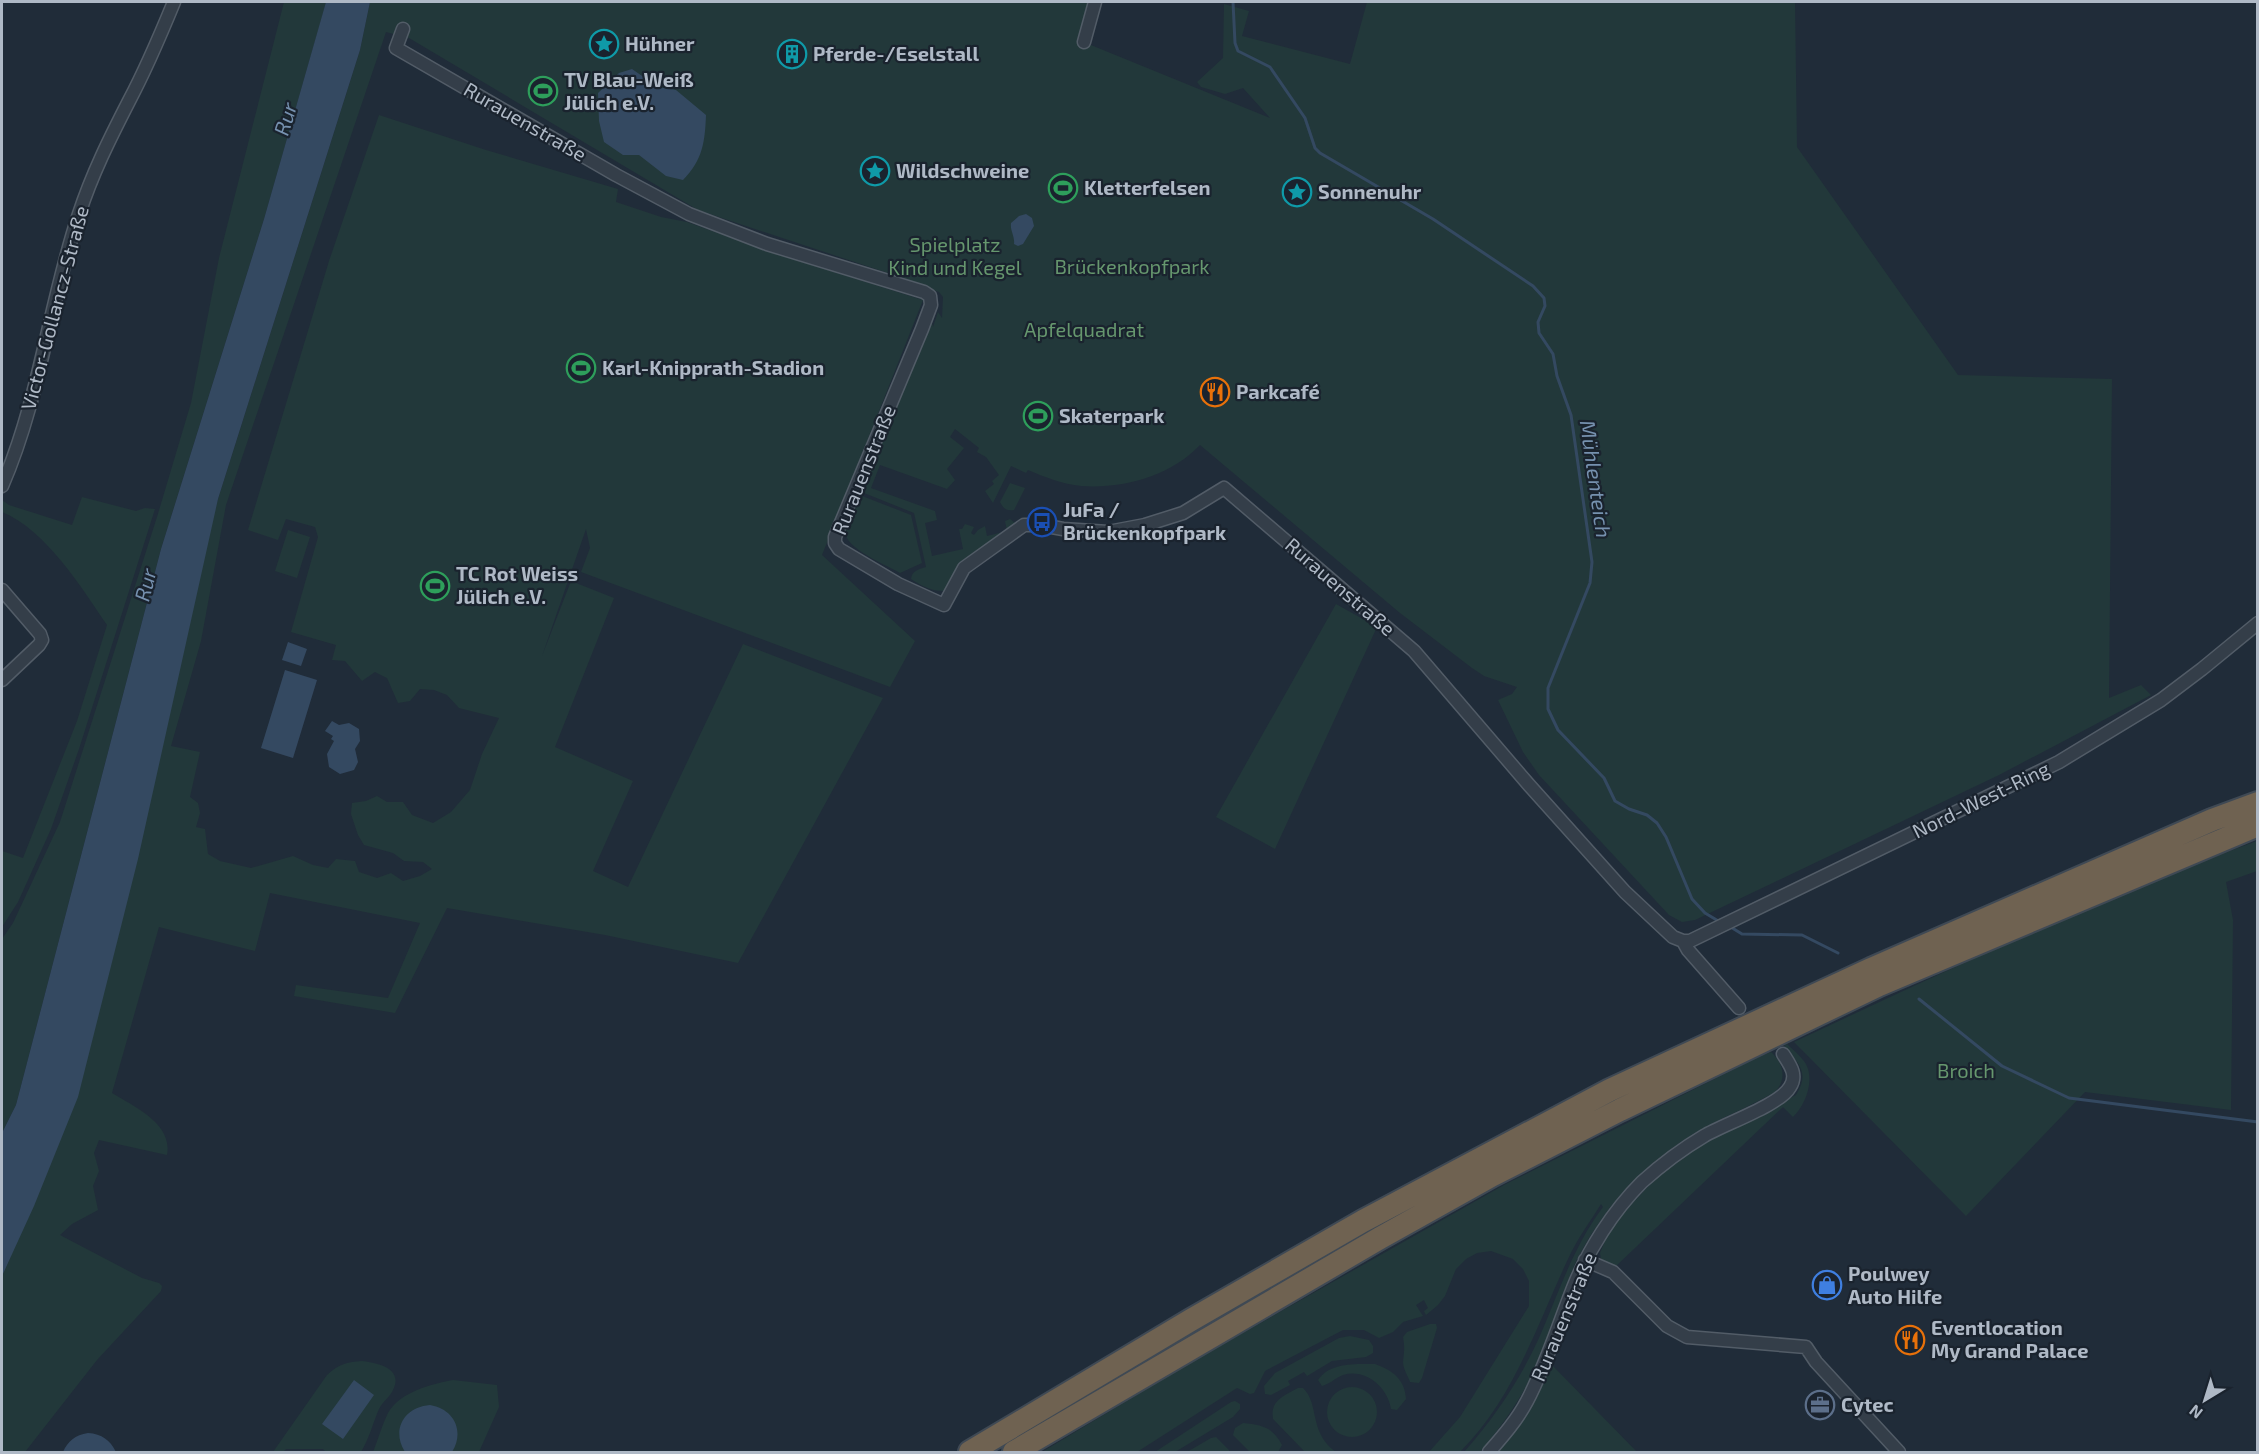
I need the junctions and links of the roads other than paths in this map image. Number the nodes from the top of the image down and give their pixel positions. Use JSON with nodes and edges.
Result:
{"nodes":[{"id":1,"x":174,"y":2,"type":"edge"},
{"id":2,"x":1095,"y":2,"type":"edge"},
{"id":3,"x":403,"y":29,"type":"dead end"},
{"id":4,"x":1084,"y":42,"type":"dead end"},
{"id":5,"x":2,"y":486,"type":"edge"},
{"id":6,"x":2,"y":590,"type":"edge"},
{"id":7,"x":2258,"y":623,"type":"edge"},
{"id":8,"x":2,"y":680,"type":"edge"},
{"id":9,"x":2258,"y":802,"type":"edge"},
{"id":10,"x":2258,"y":825,"type":"edge"},
{"id":11,"x":1683,"y":941,"type":"junction"},
{"id":12,"x":1739,"y":1008,"type":"dead end"},
{"id":13,"x":1783,"y":1054,"type":"dead end"},
{"id":14,"x":1585,"y":1260,"type":"junction"},
{"id":15,"x":970,"y":1452,"type":"edge"},
{"id":16,"x":1014,"y":1452,"type":"edge"},
{"id":17,"x":1489,"y":1452,"type":"edge"},
{"id":18,"x":1899,"y":1452,"type":"edge"}],
"edges":[{"from":1,"to":5,"type":"street","name":"Victor-Gollancz-Straße"},
{"from":2,"to":4,"type":"street"},
{"from":3,"to":11,"type":"street","name":"Rurauenstraße"},
{"from":6,"to":8,"type":"street"},
{"from":7,"to":11,"type":"street","name":"Nord-West-Ring"},
{"from":9,"to":15,"type":"highway"},
{"from":10,"to":16,"type":"highway"},
{"from":11,"to":12,"type":"street","name":"Rurauenstraße"},
{"from":13,"to":14,"type":"street","name":"Rurauenstraße"},
{"from":14,"to":17,"type":"street","name":"Rurauenstraße"},
{"from":14,"to":18,"type":"street"}]}
